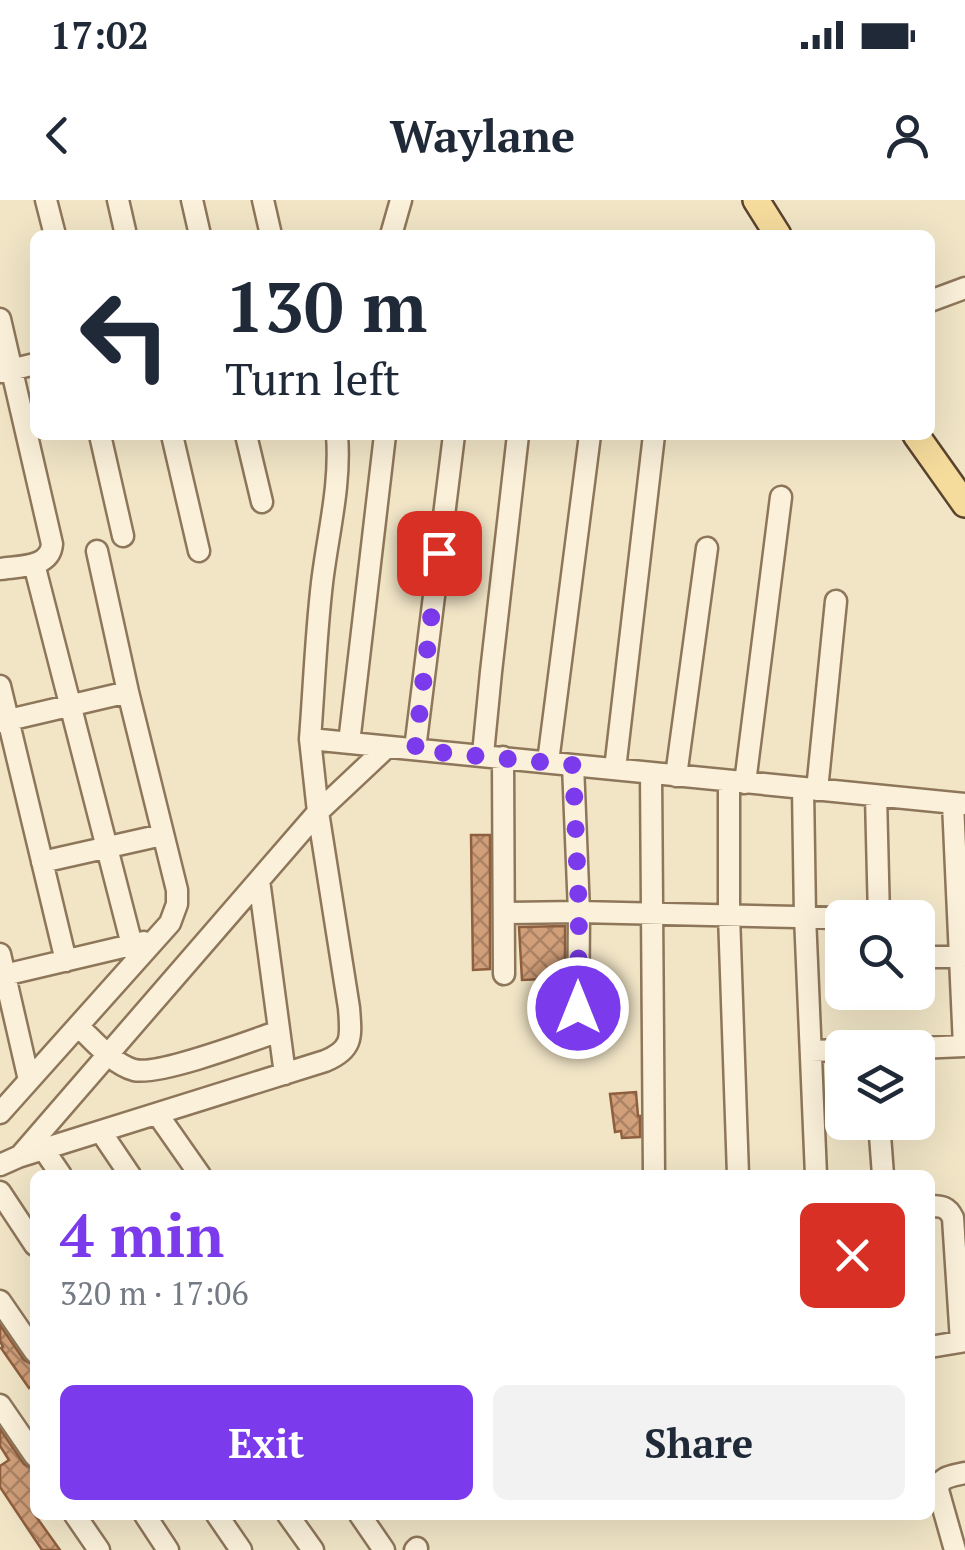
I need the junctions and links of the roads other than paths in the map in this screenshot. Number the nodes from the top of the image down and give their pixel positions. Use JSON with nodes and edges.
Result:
{"nodes":[{"id":1,"x":46,"y":200,"type":"edge"},
{"id":2,"x":118,"y":200,"type":"edge"},
{"id":3,"x":192,"y":200,"type":"edge"},
{"id":4,"x":262,"y":200,"type":"edge"},
{"id":5,"x":401,"y":200,"type":"edge"},
{"id":6,"x":756,"y":200,"type":"edge"},
{"id":7,"x":54,"y":230,"type":"edge"},
{"id":8,"x":125,"y":230,"type":"edge"},
{"id":9,"x":199,"y":230,"type":"edge"},
{"id":10,"x":270,"y":230,"type":"edge"},
{"id":11,"x":392,"y":230,"type":"edge"},
{"id":12,"x":775,"y":230,"type":"edge"},
{"id":13,"x":965,"y":288,"type":"edge"},
{"id":14,"x":935,"y":299,"type":"edge"},
{"id":15,"x":0,"y":319,"type":"edge"},
{"id":16,"x":6,"y":371,"type":"edge"},
{"id":17,"x":101,"y":440,"type":"edge"},
{"id":18,"x":173,"y":440,"type":"edge"},
{"id":19,"x":247,"y":440,"type":"edge"},
{"id":20,"x":338,"y":440,"type":"edge"},
{"id":21,"x":385,"y":440,"type":"edge"},
{"id":22,"x":453,"y":440,"type":"edge"},
{"id":23,"x":517,"y":440,"type":"edge"},
{"id":24,"x":589,"y":440,"type":"edge"},
{"id":25,"x":653,"y":440,"type":"edge"},
{"id":26,"x":920,"y":440,"type":"edge"},
{"id":27,"x":781,"y":498,"type":"dead end"},
{"id":28,"x":262,"y":502,"type":"dead end"},
{"id":29,"x":965,"y":504,"type":"edge"},
{"id":30,"x":123,"y":536,"type":"dead end"},
{"id":31,"x":706,"y":548,"type":"dead end"},
{"id":32,"x":97,"y":551,"type":"dead end"},
{"id":33,"x":199,"y":552,"type":"dead end"},
{"id":34,"x":34,"y":564,"type":"junction"},
{"id":35,"x":0,"y":569,"type":"edge"},
{"id":36,"x":836,"y":601,"type":"dead end"},
{"id":37,"x":0,"y":686,"type":"edge"},
{"id":38,"x":128,"y":692,"type":"junction"},
{"id":39,"x":69,"y":706,"type":"junction"},
{"id":40,"x":4,"y":721,"type":"edge"},
{"id":41,"x":310,"y":739,"type":"junction"},
{"id":42,"x":349,"y":743,"type":"junction"},
{"id":43,"x":386,"y":748,"type":"junction"},
{"id":44,"x":415,"y":750,"type":"junction"},
{"id":45,"x":493,"y":756,"type":"junction"},
{"id":46,"x":548,"y":762,"type":"junction"},
{"id":47,"x":573,"y":765,"type":"junction"},
{"id":48,"x":615,"y":769,"type":"junction"},
{"id":49,"x":650,"y":773,"type":"junction"},
{"id":50,"x":676,"y":776,"type":"junction"},
{"id":51,"x":737,"y":782,"type":"junction"},
{"id":52,"x":810,"y":789,"type":"junction"},
{"id":53,"x":876,"y":796,"type":"junction"},
{"id":54,"x":959,"y":804,"type":"edge"},
{"id":55,"x":318,"y":812,"type":"junction"},
{"id":56,"x":162,"y":836,"type":"junction"},
{"id":57,"x":106,"y":848,"type":"junction"},
{"id":58,"x":42,"y":862,"type":"junction"},
{"id":59,"x":258,"y":880,"type":"junction"},
{"id":60,"x":879,"y":900,"type":"edge"},
{"id":61,"x":579,"y":912,"type":"junction"},
{"id":62,"x":504,"y":913,"type":"junction"},
{"id":63,"x":650,"y":914,"type":"junction"},
{"id":64,"x":729,"y":914,"type":"junction"},
{"id":65,"x":805,"y":916,"type":"junction"},
{"id":66,"x":825,"y":917,"type":"edge"},
{"id":67,"x":157,"y":938,"type":"junction"},
{"id":68,"x":132,"y":945,"type":"junction"},
{"id":69,"x":66,"y":960,"type":"junction"},
{"id":70,"x":935,"y":961,"type":"edge"},
{"id":71,"x":962,"y":967,"type":"edge"},
{"id":72,"x":2,"y":968,"type":"edge"},
{"id":73,"x":504,"y":974,"type":"dead end"},
{"id":74,"x":78,"y":1026,"type":"junction"},
{"id":75,"x":279,"y":1032,"type":"junction"},
{"id":76,"x":578,"y":1040,"type":"dead end"},
{"id":77,"x":964,"y":1046,"type":"edge"},
{"id":78,"x":935,"y":1047,"type":"edge"},
{"id":79,"x":811,"y":1051,"type":"junction"},
{"id":80,"x":825,"y":1051,"type":"edge"},
{"id":81,"x":108,"y":1054,"type":"junction"},
{"id":82,"x":285,"y":1074,"type":"junction"},
{"id":83,"x":30,"y":1080,"type":"junction"},
{"id":84,"x":0,"y":1113,"type":"edge"},
{"id":85,"x":158,"y":1115,"type":"junction"},
{"id":86,"x":101,"y":1132,"type":"junction"},
{"id":87,"x":880,"y":1140,"type":"edge"},
{"id":88,"x":44,"y":1150,"type":"junction"},
{"id":89,"x":9,"y":1161,"type":"edge"},
{"id":90,"x":58,"y":1170,"type":"edge"},
{"id":91,"x":127,"y":1170,"type":"edge"},
{"id":92,"x":196,"y":1170,"type":"edge"},
{"id":93,"x":654,"y":1170,"type":"edge"},
{"id":94,"x":738,"y":1170,"type":"edge"},
{"id":95,"x":816,"y":1170,"type":"edge"},
{"id":96,"x":883,"y":1170,"type":"edge"},
{"id":97,"x":0,"y":1192,"type":"edge"},
{"id":98,"x":935,"y":1206,"type":"edge"},
{"id":99,"x":30,"y":1237,"type":"edge"},
{"id":100,"x":0,"y":1300,"type":"edge"},
{"id":101,"x":963,"y":1341,"type":"edge"},
{"id":102,"x":30,"y":1345,"type":"edge"},
{"id":103,"x":935,"y":1346,"type":"edge"},
{"id":104,"x":0,"y":1405,"type":"edge"},
{"id":105,"x":30,"y":1449,"type":"edge"},
{"id":106,"x":965,"y":1473,"type":"edge"},
{"id":107,"x":78,"y":1520,"type":"edge"},
{"id":108,"x":148,"y":1520,"type":"edge"},
{"id":109,"x":220,"y":1520,"type":"edge"},
{"id":110,"x":292,"y":1520,"type":"edge"},
{"id":111,"x":363,"y":1520,"type":"edge"},
{"id":112,"x":98,"y":1550,"type":"edge"},
{"id":113,"x":168,"y":1550,"type":"edge"},
{"id":114,"x":241,"y":1550,"type":"edge"},
{"id":115,"x":313,"y":1550,"type":"edge"},
{"id":116,"x":384,"y":1550,"type":"edge"},
{"id":117,"x":955,"y":1550,"type":"edge"}],
"edges":[{"from":1,"to":7,"type":"street"},
{"from":2,"to":8,"type":"street"},
{"from":3,"to":9,"type":"street"},
{"from":4,"to":10,"type":"street"},
{"from":5,"to":11,"type":"street"},
{"from":6,"to":12,"type":"main road"},
{"from":13,"to":14,"type":"street"},
{"from":15,"to":16,"type":"street"},
{"from":16,"to":34,"type":"street"},
{"from":17,"to":30,"type":"street"},
{"from":18,"to":33,"type":"street"},
{"from":19,"to":28,"type":"street"},
{"from":20,"to":41,"type":"street"},
{"from":21,"to":42,"type":"street"},
{"from":22,"to":44,"type":"street"},
{"from":23,"to":45,"type":"street"},
{"from":24,"to":46,"type":"street"},
{"from":25,"to":48,"type":"street"},
{"from":26,"to":29,"type":"main road"},
{"from":27,"to":51,"type":"street"},
{"from":31,"to":50,"type":"street"},
{"from":32,"to":38,"type":"street"},
{"from":34,"to":35,"type":"street"},
{"from":34,"to":39,"type":"street"},
{"from":36,"to":52,"type":"street"},
{"from":37,"to":40,"type":"street"},
{"from":38,"to":39,"type":"street"},
{"from":38,"to":56,"type":"street"},
{"from":39,"to":40,"type":"street"},
{"from":39,"to":57,"type":"street"},
{"from":40,"to":58,"type":"street"},
{"from":41,"to":42,"type":"street"},
{"from":41,"to":55,"type":"street"},
{"from":42,"to":43,"type":"street"},
{"from":43,"to":44,"type":"street"},
{"from":43,"to":55,"type":"street"},
{"from":44,"to":45,"type":"street"},
{"from":45,"to":46,"type":"street"},
{"from":45,"to":62,"type":"street"},
{"from":46,"to":47,"type":"street"},
{"from":47,"to":48,"type":"street"},
{"from":47,"to":61,"type":"street"},
{"from":48,"to":49,"type":"street"},
{"from":49,"to":50,"type":"street"},
{"from":49,"to":63,"type":"street"},
{"from":50,"to":51,"type":"street"},
{"from":51,"to":52,"type":"street"},
{"from":51,"to":64,"type":"street"},
{"from":52,"to":53,"type":"street"},
{"from":52,"to":65,"type":"street"},
{"from":53,"to":54,"type":"street"},
{"from":53,"to":60,"type":"street"},
{"from":54,"to":71,"type":"street"},
{"from":55,"to":59,"type":"street"},
{"from":55,"to":82,"type":"street"},
{"from":56,"to":57,"type":"street"},
{"from":56,"to":67,"type":"street"},
{"from":57,"to":58,"type":"street"},
{"from":57,"to":68,"type":"street"},
{"from":58,"to":69,"type":"street"},
{"from":59,"to":75,"type":"street"},
{"from":59,"to":81,"type":"street"},
{"from":61,"to":62,"type":"street"},
{"from":61,"to":63,"type":"street"},
{"from":61,"to":76,"type":"street"},
{"from":62,"to":73,"type":"street"},
{"from":63,"to":64,"type":"street"},
{"from":63,"to":93,"type":"street"},
{"from":64,"to":65,"type":"street"},
{"from":64,"to":94,"type":"street"},
{"from":65,"to":66,"type":"street"},
{"from":65,"to":79,"type":"street"},
{"from":67,"to":68,"type":"street"},
{"from":67,"to":74,"type":"street"},
{"from":68,"to":69,"type":"street"},
{"from":69,"to":72,"type":"street"},
{"from":70,"to":71,"type":"street"},
{"from":71,"to":77,"type":"street"},
{"from":72,"to":83,"type":"street"},
{"from":74,"to":81,"type":"street"},
{"from":74,"to":83,"type":"street"},
{"from":75,"to":81,"type":"street"},
{"from":75,"to":82,"type":"street"},
{"from":77,"to":78,"type":"street"},
{"from":79,"to":80,"type":"street"},
{"from":79,"to":95,"type":"street"},
{"from":81,"to":89,"type":"street"},
{"from":82,"to":85,"type":"street"},
{"from":83,"to":84,"type":"street"},
{"from":85,"to":86,"type":"street"},
{"from":85,"to":92,"type":"street"},
{"from":86,"to":88,"type":"street"},
{"from":86,"to":91,"type":"street"},
{"from":87,"to":96,"type":"street"},
{"from":88,"to":89,"type":"street"},
{"from":88,"to":90,"type":"street"},
{"from":97,"to":99,"type":"street"},
{"from":98,"to":101,"type":"street"},
{"from":100,"to":102,"type":"street"},
{"from":101,"to":103,"type":"street"},
{"from":104,"to":105,"type":"street"},
{"from":106,"to":117,"type":"street"},
{"from":107,"to":112,"type":"street"},
{"from":108,"to":113,"type":"street"},
{"from":109,"to":114,"type":"street"},
{"from":110,"to":115,"type":"street"},
{"from":111,"to":116,"type":"street"}]}
